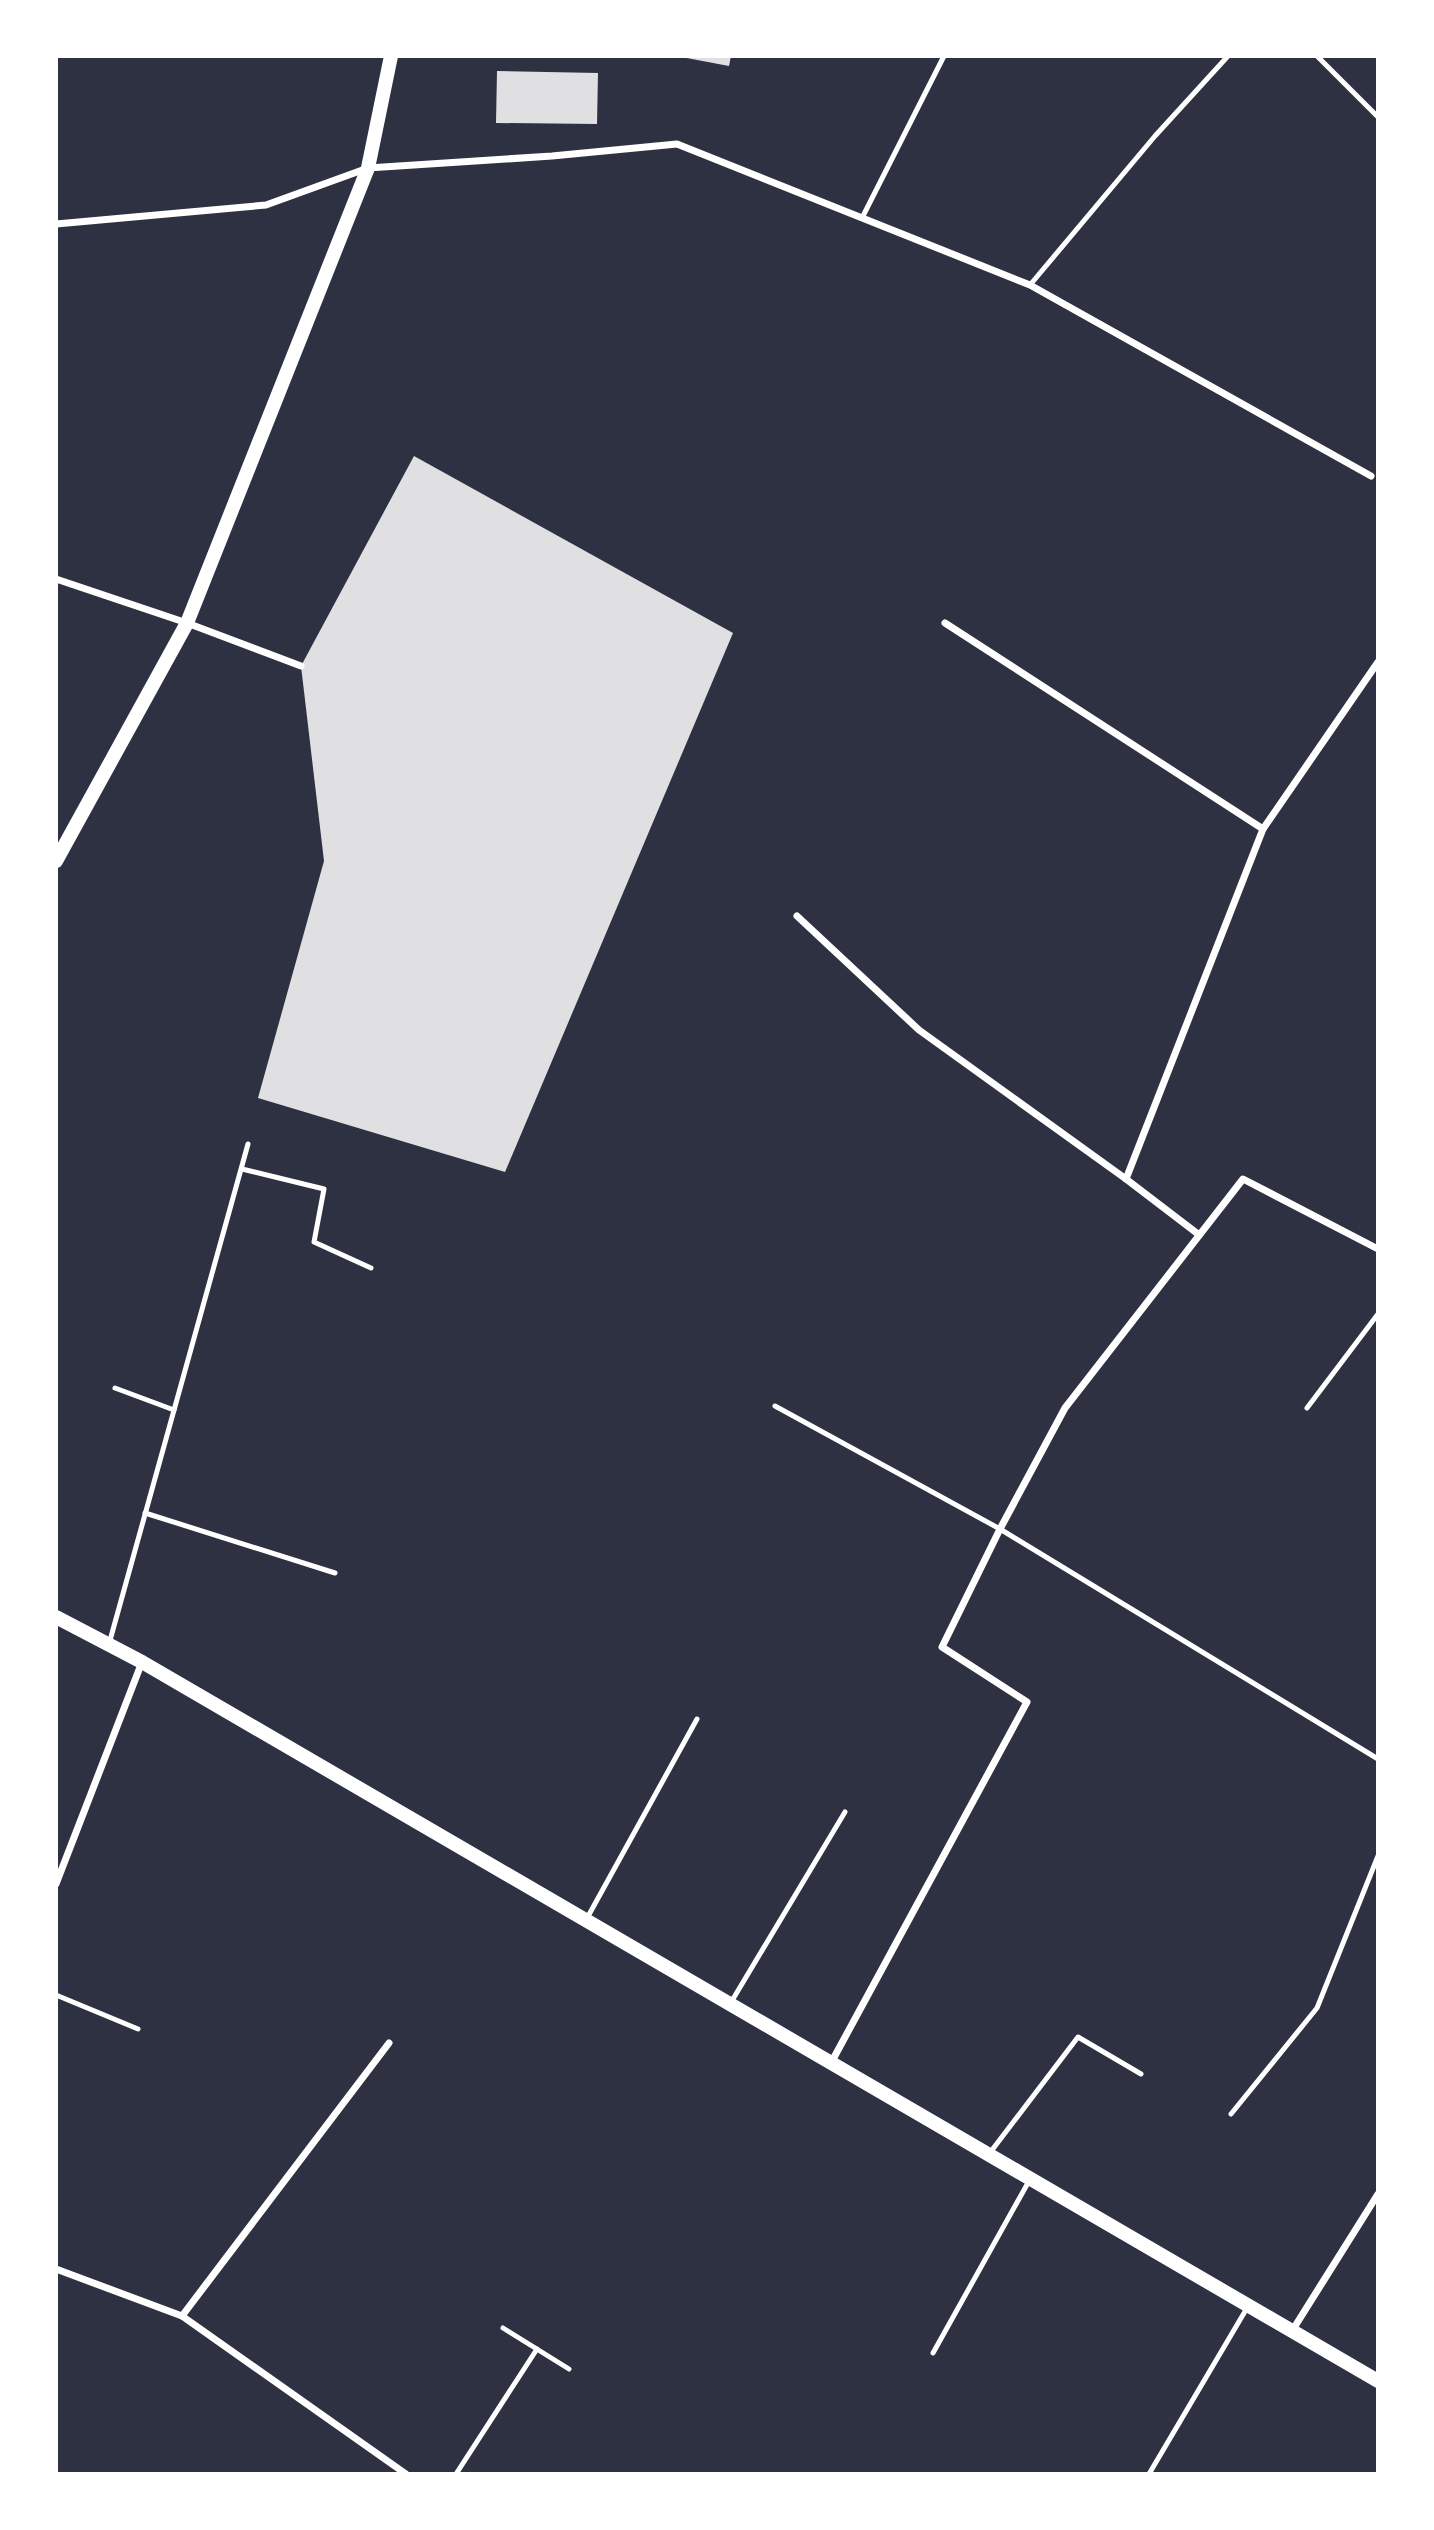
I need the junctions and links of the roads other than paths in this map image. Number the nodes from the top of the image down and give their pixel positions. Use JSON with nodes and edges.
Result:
{"nodes":[{"id":1,"x":391,"y":56,"type":"edge"},
{"id":2,"x":944,"y":56,"type":"edge"},
{"id":3,"x":1228,"y":56,"type":"edge"},
{"id":4,"x":1317,"y":56,"type":"edge"},
{"id":5,"x":1378,"y":117,"type":"edge"},
{"id":6,"x":368,"y":168,"type":"junction"},
{"id":7,"x":862,"y":218,"type":"junction"},
{"id":8,"x":56,"y":224,"type":"edge"},
{"id":9,"x":1030,"y":285,"type":"junction"},
{"id":10,"x":1371,"y":476,"type":"dead end"},
{"id":11,"x":56,"y":579,"type":"edge"},
{"id":12,"x":187,"y":623,"type":"junction"},
{"id":13,"x":945,"y":623,"type":"dead end"},
{"id":14,"x":1378,"y":662,"type":"edge"},
{"id":15,"x":301,"y":666,"type":"dead end"},
{"id":16,"x":1263,"y":829,"type":"junction"},
{"id":17,"x":56,"y":860,"type":"edge"},
{"id":18,"x":797,"y":916,"type":"dead end"},
{"id":19,"x":248,"y":1144,"type":"dead end"},
{"id":20,"x":242,"y":1169,"type":"junction"},
{"id":21,"x":1126,"y":1179,"type":"junction"},
{"id":22,"x":1198,"y":1234,"type":"junction"},
{"id":23,"x":1378,"y":1249,"type":"edge"},
{"id":24,"x":371,"y":1268,"type":"dead end"},
{"id":25,"x":1378,"y":1314,"type":"edge"},
{"id":26,"x":115,"y":1388,"type":"dead end"},
{"id":27,"x":775,"y":1406,"type":"dead end"},
{"id":28,"x":1307,"y":1408,"type":"dead end"},
{"id":29,"x":174,"y":1410,"type":"junction"},
{"id":30,"x":145,"y":1513,"type":"junction"},
{"id":31,"x":1000,"y":1530,"type":"junction"},
{"id":32,"x":335,"y":1573,"type":"dead end"},
{"id":33,"x":56,"y":1616,"type":"edge"},
{"id":34,"x":109,"y":1644,"type":"junction"},
{"id":35,"x":142,"y":1662,"type":"junction"},
{"id":36,"x":697,"y":1719,"type":"dead end"},
{"id":37,"x":1378,"y":1759,"type":"edge"},
{"id":38,"x":845,"y":1812,"type":"dead end"},
{"id":39,"x":1378,"y":1856,"type":"edge"},
{"id":40,"x":56,"y":1884,"type":"edge"},
{"id":41,"x":586,"y":1920,"type":"junction"},
{"id":42,"x":56,"y":1995,"type":"edge"},
{"id":43,"x":730,"y":2004,"type":"junction"},
{"id":44,"x":138,"y":2029,"type":"dead end"},
{"id":45,"x":389,"y":2043,"type":"dead end"},
{"id":46,"x":831,"y":2063,"type":"junction"},
{"id":47,"x":1141,"y":2074,"type":"dead end"},
{"id":48,"x":1231,"y":2114,"type":"dead end"},
{"id":49,"x":989,"y":2154,"type":"junction"},
{"id":50,"x":1030,"y":2178,"type":"junction"},
{"id":51,"x":1378,"y":2194,"type":"edge"},
{"id":52,"x":56,"y":2269,"type":"edge"},
{"id":53,"x":1248,"y":2305,"type":"junction"},
{"id":54,"x":182,"y":2316,"type":"junction"},
{"id":55,"x":503,"y":2328,"type":"dead end"},
{"id":56,"x":1292,"y":2331,"type":"junction"},
{"id":57,"x":537,"y":2349,"type":"junction"},
{"id":58,"x":933,"y":2353,"type":"dead end"},
{"id":59,"x":569,"y":2370,"type":"dead end"},
{"id":60,"x":1378,"y":2381,"type":"edge"},
{"id":61,"x":406,"y":2474,"type":"edge"},
{"id":62,"x":456,"y":2474,"type":"edge"},
{"id":63,"x":1149,"y":2474,"type":"edge"}],
"edges":[{"from":1,"to":6,"type":"main road"},
{"from":2,"to":7,"type":"lane"},
{"from":3,"to":9,"type":"lane"},
{"from":4,"to":5,"type":"lane"},
{"from":6,"to":7,"type":"street"},
{"from":6,"to":8,"type":"street"},
{"from":6,"to":12,"type":"main road"},
{"from":7,"to":9,"type":"street"},
{"from":9,"to":10,"type":"street"},
{"from":11,"to":12,"type":"street"},
{"from":12,"to":15,"type":"street"},
{"from":12,"to":17,"type":"main road"},
{"from":13,"to":16,"type":"street"},
{"from":14,"to":16,"type":"street"},
{"from":16,"to":21,"type":"street"},
{"from":18,"to":21,"type":"street"},
{"from":19,"to":20,"type":"lane"},
{"from":20,"to":24,"type":"lane"},
{"from":20,"to":29,"type":"lane"},
{"from":21,"to":22,"type":"street"},
{"from":22,"to":23,"type":"street"},
{"from":22,"to":31,"type":"street"},
{"from":25,"to":28,"type":"lane"},
{"from":26,"to":29,"type":"lane"},
{"from":27,"to":31,"type":"lane"},
{"from":29,"to":30,"type":"lane"},
{"from":30,"to":32,"type":"lane"},
{"from":30,"to":34,"type":"lane"},
{"from":31,"to":37,"type":"lane"},
{"from":31,"to":46,"type":"street"},
{"from":33,"to":34,"type":"main road"},
{"from":34,"to":35,"type":"main road"},
{"from":35,"to":40,"type":"street"},
{"from":35,"to":41,"type":"main road"},
{"from":36,"to":41,"type":"lane"},
{"from":38,"to":43,"type":"lane"},
{"from":39,"to":48,"type":"lane"},
{"from":41,"to":43,"type":"main road"},
{"from":42,"to":44,"type":"lane"},
{"from":43,"to":46,"type":"main road"},
{"from":45,"to":54,"type":"street"},
{"from":46,"to":49,"type":"main road"},
{"from":47,"to":49,"type":"lane"},
{"from":49,"to":50,"type":"main road"},
{"from":50,"to":53,"type":"main road"},
{"from":50,"to":58,"type":"lane"},
{"from":51,"to":56,"type":"street"},
{"from":52,"to":54,"type":"street"},
{"from":53,"to":56,"type":"main road"},
{"from":53,"to":63,"type":"lane"},
{"from":54,"to":61,"type":"street"},
{"from":55,"to":57,"type":"lane"},
{"from":56,"to":60,"type":"main road"},
{"from":57,"to":59,"type":"lane"},
{"from":57,"to":62,"type":"lane"}]}
